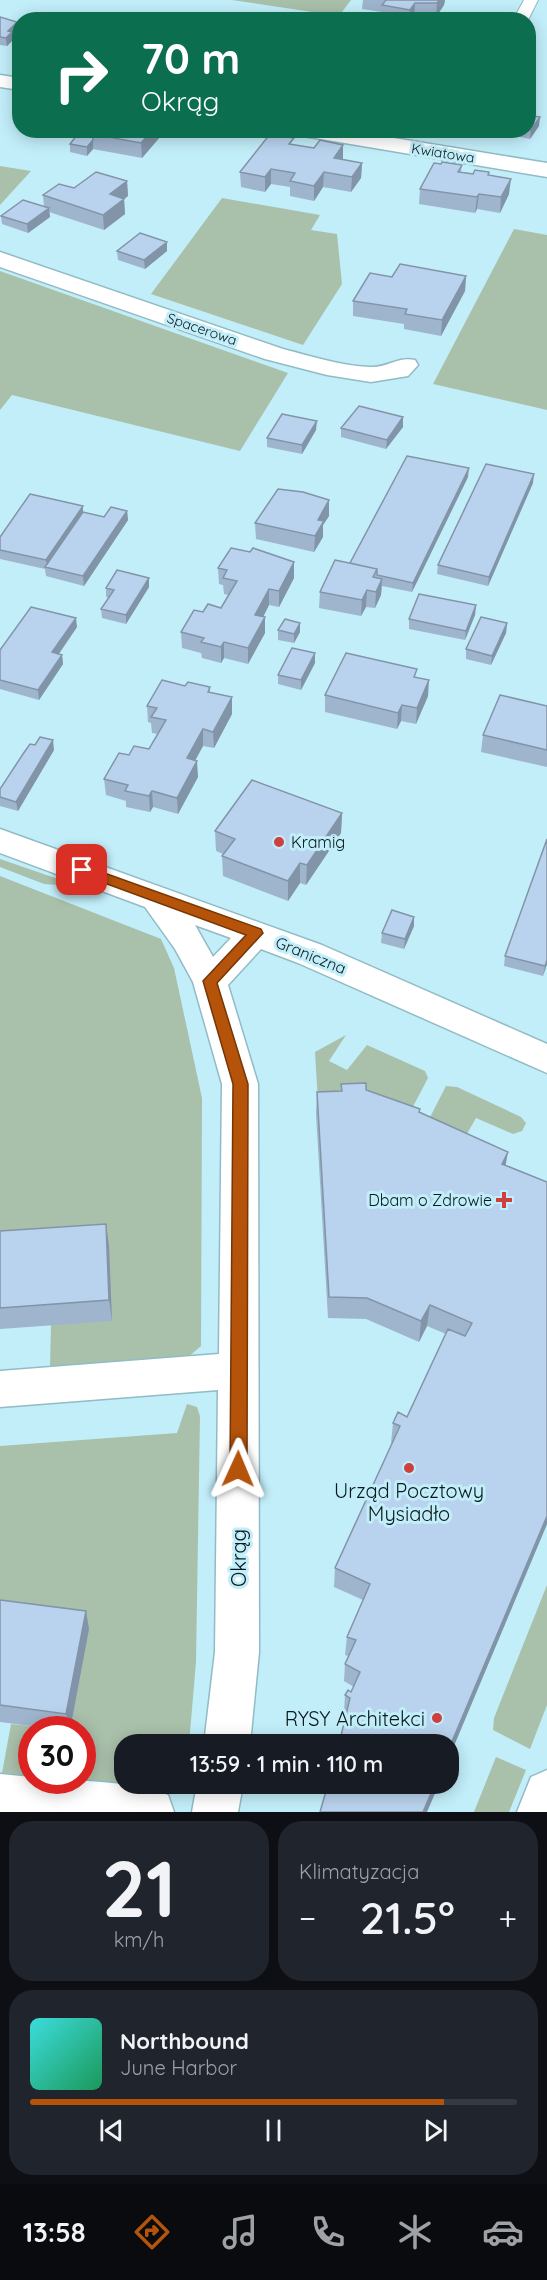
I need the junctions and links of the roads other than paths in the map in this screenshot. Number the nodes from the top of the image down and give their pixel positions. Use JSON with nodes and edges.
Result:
{"nodes":[{"id":1,"x":352,"y":138,"type":"edge"},
{"id":2,"x":547,"y":170,"type":"edge"},
{"id":3,"x":0,"y":259,"type":"edge"},
{"id":4,"x":406,"y":365,"type":"dead end"},
{"id":5,"x":0,"y":841,"type":"edge"},
{"id":6,"x":155,"y":896,"type":"junction"},
{"id":7,"x":256,"y":933,"type":"junction"},
{"id":8,"x":210,"y":981,"type":"junction"},
{"id":9,"x":547,"y":1059,"type":"edge"},
{"id":10,"x":239,"y":1370,"type":"junction"},
{"id":11,"x":0,"y":1389,"type":"edge"},
{"id":12,"x":228,"y":1734,"type":"edge"},
{"id":13,"x":547,"y":1793,"type":"edge"},
{"id":14,"x":218,"y":1794,"type":"edge"},
{"id":15,"x":0,"y":1797,"type":"edge"},
{"id":16,"x":151,"y":1812,"type":"edge"},
{"id":17,"x":215,"y":1812,"type":"edge"},
{"id":18,"x":540,"y":1812,"type":"edge"}],
"edges":[{"from":1,"to":2,"type":"street","name":"Kwiatowa"},
{"from":3,"to":4,"type":"street","name":"Spacerowa"},
{"from":5,"to":6,"type":"street","name":"Graniczna"},
{"from":6,"to":7,"type":"street","name":"Graniczna"},
{"from":6,"to":8,"type":"street","name":"Okrąg"},
{"from":7,"to":8,"type":"street"},
{"from":7,"to":9,"type":"street","name":"Graniczna"},
{"from":8,"to":10,"type":"street","name":"Okrąg"},
{"from":10,"to":11,"type":"street"},
{"from":10,"to":12,"type":"street","name":"Okrąg"},
{"from":13,"to":18,"type":"street"},
{"from":14,"to":17,"type":"street"},
{"from":15,"to":16,"type":"street"}]}
